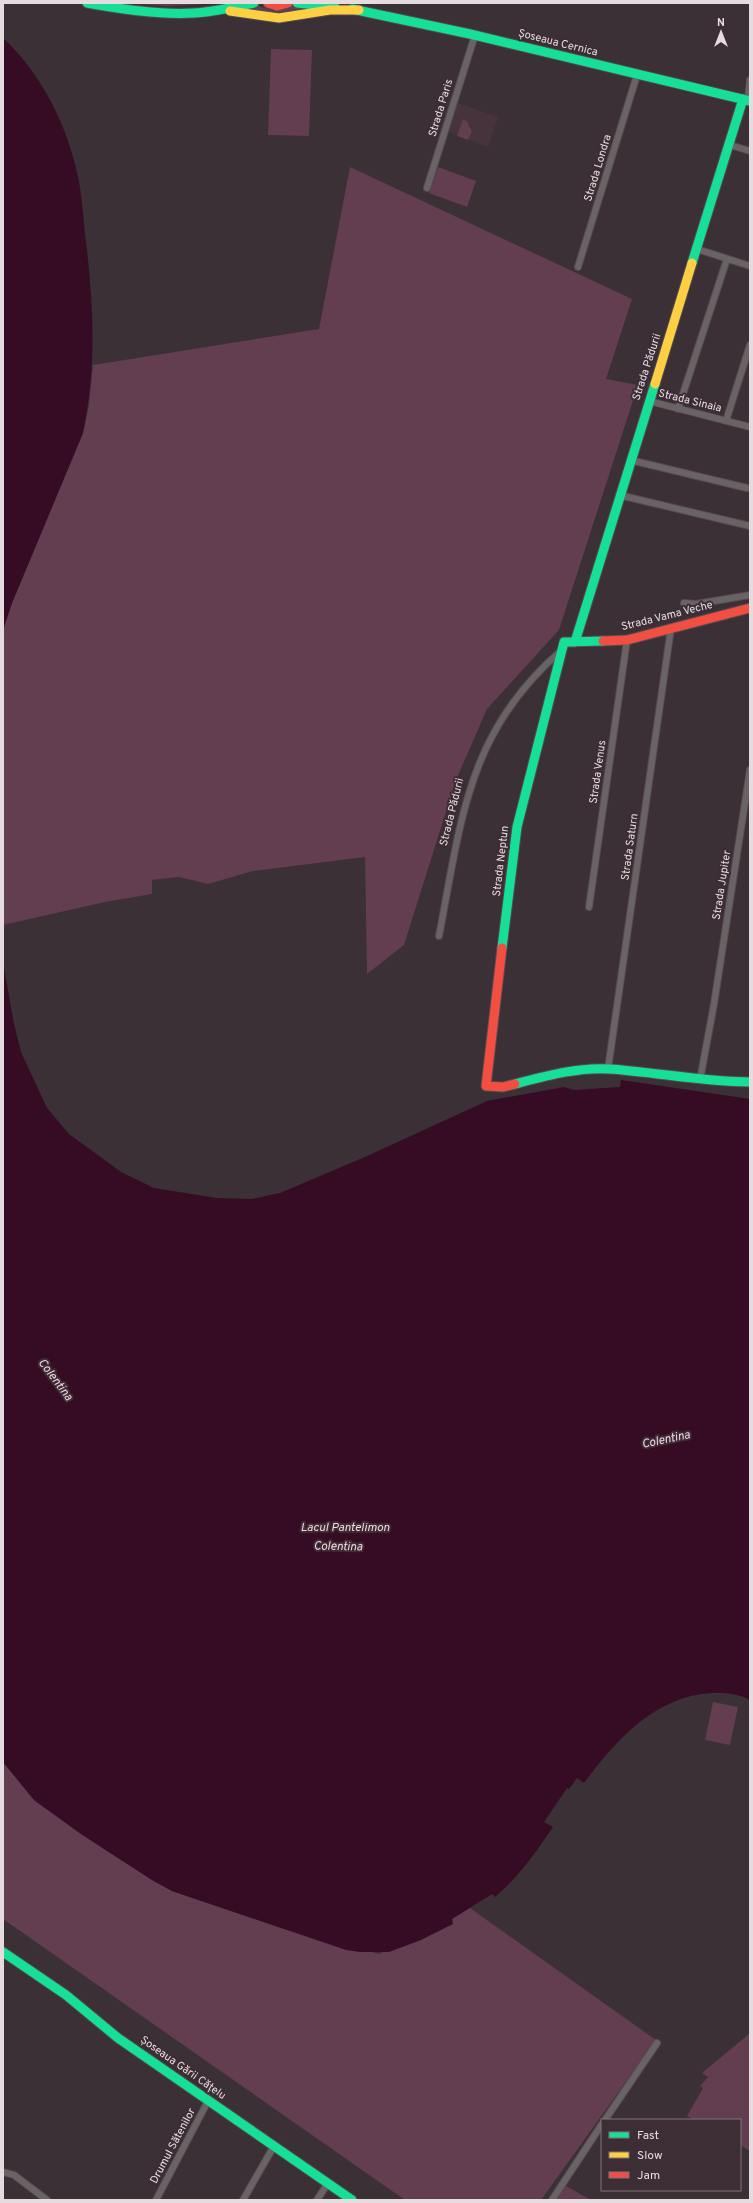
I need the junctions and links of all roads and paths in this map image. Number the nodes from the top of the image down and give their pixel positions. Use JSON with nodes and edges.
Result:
{"nodes":[{"id":1,"x":87,"y":3,"type":"edge"},
{"id":2,"x":254,"y":3,"type":"edge"},
{"id":3,"x":268,"y":3,"type":"edge"},
{"id":4,"x":288,"y":3,"type":"edge"},
{"id":5,"x":297,"y":3,"type":"edge"},
{"id":6,"x":338,"y":3,"type":"edge"},
{"id":7,"x":351,"y":3,"type":"edge"},
{"id":8,"x":219,"y":10,"type":"junction"},
{"id":9,"x":359,"y":10,"type":"junction"},
{"id":10,"x":475,"y":35,"type":"junction"},
{"id":11,"x":637,"y":75,"type":"junction"},
{"id":12,"x":750,"y":80,"type":"edge"},
{"id":13,"x":747,"y":100,"type":"edge"},
{"id":14,"x":730,"y":145,"type":"junction"},
{"id":15,"x":750,"y":151,"type":"edge"},
{"id":16,"x":427,"y":188,"type":"dead end"},
{"id":17,"x":697,"y":249,"type":"junction"},
{"id":18,"x":727,"y":259,"type":"junction"},
{"id":19,"x":749,"y":264,"type":"edge"},
{"id":20,"x":578,"y":267,"type":"dead end"},
{"id":21,"x":750,"y":346,"type":"edge"},
{"id":22,"x":649,"y":401,"type":"junction"},
{"id":23,"x":678,"y":409,"type":"junction"},
{"id":24,"x":726,"y":420,"type":"junction"},
{"id":25,"x":750,"y":427,"type":"edge"},
{"id":26,"x":630,"y":460,"type":"junction"},
{"id":27,"x":747,"y":488,"type":"dead end"},
{"id":28,"x":619,"y":495,"type":"junction"},
{"id":29,"x":750,"y":526,"type":"edge"},
{"id":30,"x":750,"y":595,"type":"edge"},
{"id":31,"x":684,"y":603,"type":"dead end"},
{"id":32,"x":750,"y":608,"type":"edge"},
{"id":33,"x":671,"y":628,"type":"junction"},
{"id":34,"x":626,"y":640,"type":"junction"},
{"id":35,"x":575,"y":642,"type":"junction"},
{"id":36,"x":563,"y":646,"type":"junction"},
{"id":37,"x":750,"y":770,"type":"edge"},
{"id":38,"x":589,"y":907,"type":"dead end"},
{"id":39,"x":439,"y":936,"type":"dead end"},
{"id":40,"x":608,"y":1069,"type":"junction"},
{"id":41,"x":700,"y":1080,"type":"junction"},
{"id":42,"x":750,"y":1082,"type":"edge"},
{"id":43,"x":3,"y":1952,"type":"edge"},
{"id":44,"x":656,"y":2043,"type":"dead end"},
{"id":45,"x":208,"y":2101,"type":"junction"},
{"id":46,"x":605,"y":2119,"type":"edge"},
{"id":47,"x":601,"y":2126,"type":"edge"},
{"id":48,"x":274,"y":2146,"type":"junction"},
{"id":49,"x":3,"y":2172,"type":"edge"},
{"id":50,"x":328,"y":2183,"type":"junction"},
{"id":51,"x":47,"y":2200,"type":"edge"},
{"id":52,"x":156,"y":2200,"type":"edge"},
{"id":53,"x":243,"y":2200,"type":"edge"},
{"id":54,"x":317,"y":2200,"type":"edge"},
{"id":55,"x":352,"y":2200,"type":"edge"},
{"id":56,"x":552,"y":2200,"type":"edge"}],
"edges":[{"from":1,"to":8,"type":"street"},
{"from":2,"to":8,"type":"street"},
{"from":3,"to":4,"type":"street"},
{"from":5,"to":9,"type":"street","name":"Șoseaua Cernica"},
{"from":6,"to":9,"type":"street","name":"Șoseaua Cernica"},
{"from":7,"to":9,"type":"street"},
{"from":8,"to":9,"type":"street"},
{"from":9,"to":10,"type":"street","name":"Șoseaua Cernica"},
{"from":10,"to":11,"type":"street","name":"Șoseaua Cernica"},
{"from":10,"to":16,"type":"street","name":"Strada Paris"},
{"from":11,"to":13,"type":"street","name":"Șoseaua Cernica"},
{"from":11,"to":20,"type":"street","name":"Strada Londra"},
{"from":12,"to":13,"type":"street"},
{"from":13,"to":14,"type":"street","name":"Strada Pădurii"},
{"from":14,"to":15,"type":"street"},
{"from":14,"to":17,"type":"street","name":"Strada Pădurii"},
{"from":17,"to":18,"type":"street"},
{"from":17,"to":22,"type":"street","name":"Strada Pădurii"},
{"from":18,"to":19,"type":"street"},
{"from":18,"to":23,"type":"street"},
{"from":21,"to":24,"type":"street","name":"Strada Sinaia"},
{"from":22,"to":23,"type":"street","name":"Strada Sinaia"},
{"from":22,"to":26,"type":"street","name":"Strada Pădurii"},
{"from":23,"to":24,"type":"street","name":"Strada Sinaia"},
{"from":24,"to":25,"type":"street","name":"Strada Sinaia"},
{"from":26,"to":27,"type":"street"},
{"from":26,"to":28,"type":"street","name":"Strada Pădurii"},
{"from":28,"to":29,"type":"street"},
{"from":28,"to":35,"type":"street","name":"Strada Pădurii"},
{"from":30,"to":31,"type":"street"},
{"from":32,"to":33,"type":"street","name":"Strada Vama Veche"},
{"from":33,"to":34,"type":"street","name":"Strada Vama Veche"},
{"from":33,"to":40,"type":"street","name":"Strada Saturn"},
{"from":34,"to":35,"type":"street","name":"Strada Vama Veche"},
{"from":34,"to":38,"type":"street","name":"Strada Venus"},
{"from":35,"to":36,"type":"street","name":"Strada Vama Veche"},
{"from":36,"to":39,"type":"street","name":"Strada Pădurii"},
{"from":36,"to":40,"type":"street","name":"Strada Neptun"},
{"from":37,"to":41,"type":"street","name":"Strada Jupiter"},
{"from":40,"to":41,"type":"street"},
{"from":41,"to":42,"type":"street"},
{"from":43,"to":45,"type":"street","name":"Șoseaua Gării Cățelu"},
{"from":44,"to":46,"type":"street"},
{"from":45,"to":48,"type":"street","name":"Șoseaua Gării Cățelu"},
{"from":45,"to":52,"type":"street","name":"Drumul Sătenilor"},
{"from":47,"to":56,"type":"street"},
{"from":48,"to":50,"type":"street","name":"Șoseaua Gării Cățelu"},
{"from":48,"to":53,"type":"street"},
{"from":49,"to":51,"type":"street"},
{"from":50,"to":54,"type":"street"},
{"from":50,"to":55,"type":"street","name":"Șoseaua Gării Cățelu"}]}
